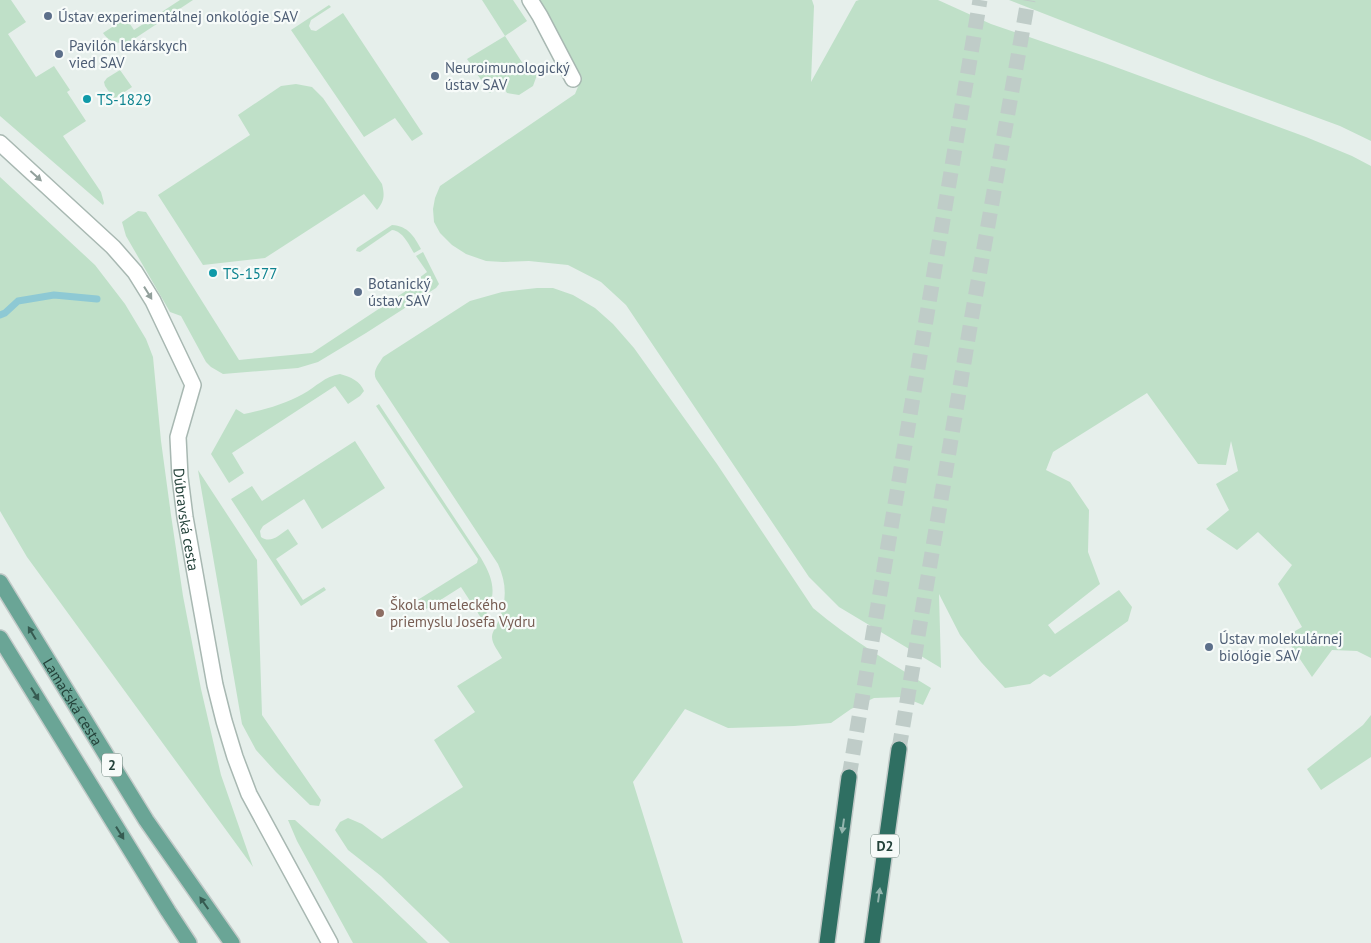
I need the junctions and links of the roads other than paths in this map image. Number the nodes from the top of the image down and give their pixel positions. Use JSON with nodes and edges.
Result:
{"nodes":[{"id":1,"x":530,"y":0,"type":"edge"},
{"id":2,"x":572,"y":78,"type":"dead end"},
{"id":3,"x":0,"y":143,"type":"edge"},
{"id":4,"x":0,"y":582,"type":"edge"},
{"id":5,"x":0,"y":638,"type":"edge"},
{"id":6,"x":899,"y":749,"type":"tunnel mouth"},
{"id":7,"x":849,"y":778,"type":"tunnel mouth"},
{"id":8,"x":189,"y":943,"type":"edge"},
{"id":9,"x":232,"y":943,"type":"edge"},
{"id":10,"x":330,"y":943,"type":"edge"},
{"id":11,"x":828,"y":943,"type":"edge"},
{"id":12,"x":872,"y":943,"type":"edge"}],
"edges":[{"from":1,"to":2,"type":"street"},
{"from":3,"to":10,"type":"street","name":"Dúbravská cesta","one_way":true},
{"from":9,"to":4,"type":"main road","name":"Lamačská cesta","number":"2","one_way":true},
{"from":5,"to":8,"type":"main road","name":"Lamačská cesta","number":"2","one_way":true},
{"from":12,"to":6,"type":"highway","number":"D2","one_way":true},
{"from":7,"to":11,"type":"highway","one_way":true}]}
